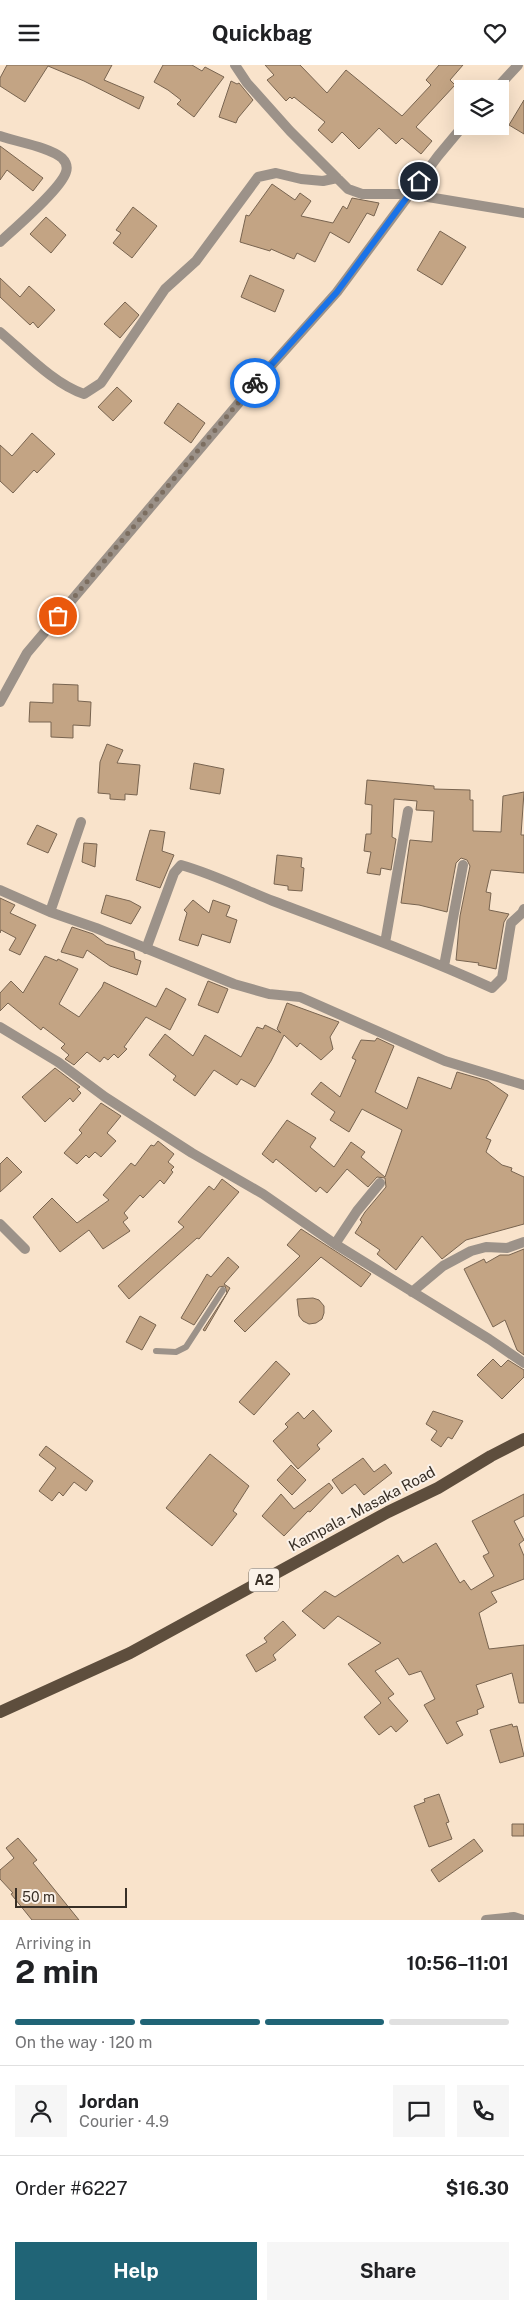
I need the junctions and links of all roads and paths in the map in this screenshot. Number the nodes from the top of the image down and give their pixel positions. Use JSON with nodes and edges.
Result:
{"nodes":[{"id":1,"x":235,"y":65,"type":"edge"},
{"id":2,"x":518,"y":65,"type":"edge"},
{"id":3,"x":504,"y":80,"type":"edge"},
{"id":4,"x":456,"y":135,"type":"edge"},
{"id":5,"x":0,"y":136,"type":"edge"},
{"id":6,"x":337,"y":179,"type":"junction"},
{"id":7,"x":410,"y":194,"type":"junction"},
{"id":8,"x":524,"y":213,"type":"edge"},
{"id":9,"x":0,"y":242,"type":"edge"},
{"id":10,"x":0,"y":332,"type":"edge"},
{"id":11,"x":0,"y":702,"type":"edge"},
{"id":12,"x":408,"y":811,"type":"dead end"},
{"id":13,"x":81,"y":822,"type":"dead end"},
{"id":14,"x":463,"y":865,"type":"dead end"},
{"id":15,"x":0,"y":890,"type":"edge"},
{"id":16,"x":524,"y":909,"type":"edge"},
{"id":17,"x":50,"y":913,"type":"junction"},
{"id":18,"x":386,"y":943,"type":"junction"},
{"id":19,"x":146,"y":949,"type":"junction"},
{"id":20,"x":444,"y":966,"type":"junction"},
{"id":21,"x":0,"y":1027,"type":"edge"},
{"id":22,"x":524,"y":1085,"type":"edge"},
{"id":23,"x":380,"y":1183,"type":"dead end"},
{"id":24,"x":0,"y":1224,"type":"edge"},
{"id":25,"x":524,"y":1241,"type":"edge"},
{"id":26,"x":335,"y":1245,"type":"junction"},
{"id":27,"x":25,"y":1249,"type":"dead end"},
{"id":28,"x":223,"y":1290,"type":"dead end"},
{"id":29,"x":412,"y":1292,"type":"junction"},
{"id":30,"x":156,"y":1351,"type":"dead end"},
{"id":31,"x":524,"y":1363,"type":"edge"},
{"id":32,"x":524,"y":1439,"type":"edge"},
{"id":33,"x":0,"y":1712,"type":"edge"},
{"id":34,"x":486,"y":1920,"type":"edge"},
{"id":35,"x":523,"y":1920,"type":"edge"}],
"edges":[{"from":1,"to":6,"type":"street"},
{"from":2,"to":3,"type":"street"},
{"from":4,"to":7,"type":"street"},
{"from":5,"to":9,"type":"street"},
{"from":6,"to":7,"type":"street"},
{"from":6,"to":10,"type":"street"},
{"from":7,"to":8,"type":"street"},
{"from":7,"to":11,"type":"street"},
{"from":12,"to":18,"type":"street"},
{"from":13,"to":17,"type":"street"},
{"from":14,"to":20,"type":"street"},
{"from":15,"to":17,"type":"street"},
{"from":16,"to":20,"type":"street"},
{"from":17,"to":19,"type":"street"},
{"from":18,"to":19,"type":"street"},
{"from":18,"to":20,"type":"street"},
{"from":19,"to":22,"type":"street"},
{"from":21,"to":26,"type":"street"},
{"from":23,"to":26,"type":"street"},
{"from":24,"to":27,"type":"street"},
{"from":25,"to":29,"type":"street"},
{"from":26,"to":29,"type":"street"},
{"from":28,"to":30,"type":"lane"},
{"from":29,"to":31,"type":"street"},
{"from":32,"to":33,"type":"main road","name":"Kampala - Masaka Road","number":"A2"},
{"from":34,"to":35,"type":"street"}]}
